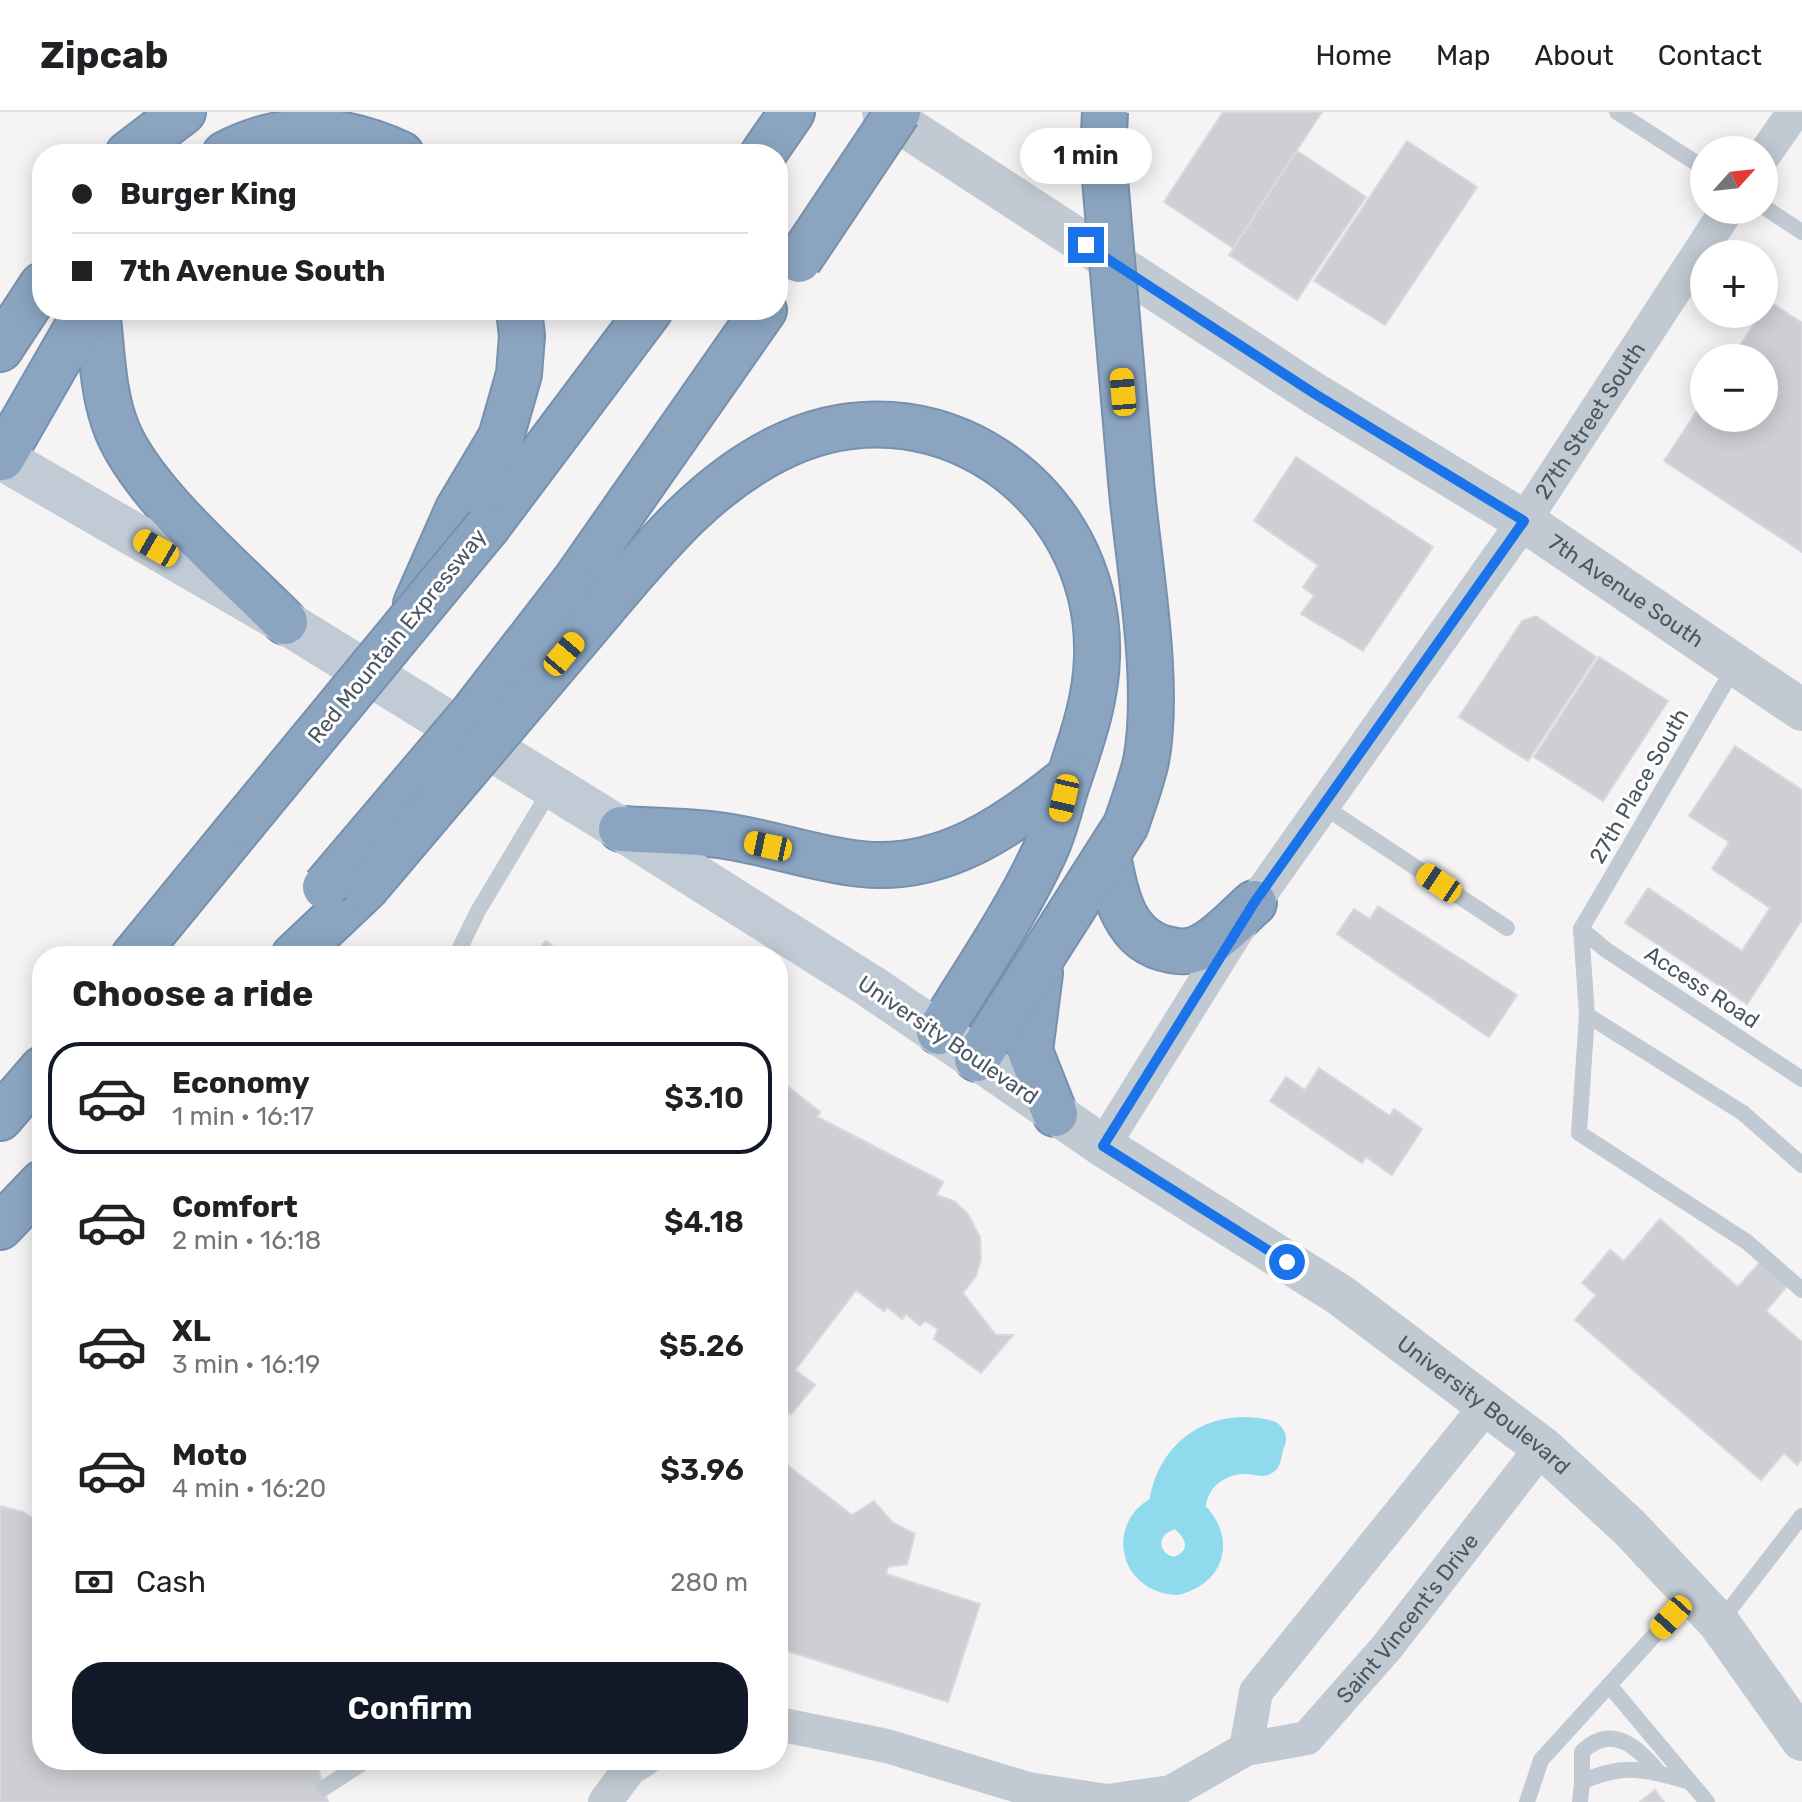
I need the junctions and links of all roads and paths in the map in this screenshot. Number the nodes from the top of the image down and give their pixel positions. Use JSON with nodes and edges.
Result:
{"nodes":[{"id":1,"x":183,"y":112,"type":"edge"},
{"id":2,"x":792,"y":112,"type":"edge"},
{"id":3,"x":883,"y":112,"type":"edge"},
{"id":4,"x":898,"y":112,"type":"edge"},
{"id":5,"x":1105,"y":112,"type":"edge"},
{"id":6,"x":1617,"y":112,"type":"edge"},
{"id":7,"x":1794,"y":112,"type":"edge"},
{"id":8,"x":1777,"y":136,"type":"edge"},
{"id":9,"x":141,"y":144,"type":"edge"},
{"id":10,"x":248,"y":144,"type":"edge"},
{"id":11,"x":379,"y":144,"type":"edge"},
{"id":12,"x":770,"y":144,"type":"edge"},
{"id":13,"x":1690,"y":159,"type":"edge"},
{"id":14,"x":1778,"y":216,"type":"edge"},
{"id":15,"x":1718,"y":224,"type":"edge"},
{"id":16,"x":1802,"y":232,"type":"edge"},
{"id":17,"x":788,"y":275,"type":"edge"},
{"id":18,"x":32,"y":300,"type":"edge"},
{"id":19,"x":81,"y":320,"type":"edge"},
{"id":20,"x":98,"y":320,"type":"edge"},
{"id":21,"x":520,"y":320,"type":"edge"},
{"id":22,"x":641,"y":320,"type":"edge"},
{"id":23,"x":758,"y":320,"type":"edge"},
{"id":24,"x":0,"y":349,"type":"edge"},
{"id":25,"x":1,"y":458,"type":"edge"},
{"id":26,"x":473,"y":518,"type":"junction"},
{"id":27,"x":1524,"y":521,"type":"junction"},
{"id":28,"x":589,"y":595,"type":"junction"},
{"id":29,"x":285,"y":622,"type":"junction"},
{"id":30,"x":1735,"y":666,"type":"junction"},
{"id":31,"x":1802,"y":710,"type":"edge"},
{"id":32,"x":1068,"y":778,"type":"junction"},
{"id":33,"x":551,"y":789,"type":"junction"},
{"id":34,"x":1323,"y":806,"type":"junction"},
{"id":35,"x":621,"y":829,"type":"junction"},
{"id":36,"x":1108,"y":855,"type":"junction"},
{"id":37,"x":346,"y":888,"type":"junction"},
{"id":38,"x":1254,"y":903,"type":"junction"},
{"id":39,"x":1507,"y":928,"type":"dead end"},
{"id":40,"x":1581,"y":929,"type":"junction"},
{"id":41,"x":142,"y":946,"type":"edge"},
{"id":42,"x":272,"y":946,"type":"edge"},
{"id":43,"x":302,"y":946,"type":"edge"},
{"id":44,"x":461,"y":946,"type":"edge"},
{"id":45,"x":1041,"y":962,"type":"junction"},
{"id":46,"x":1587,"y":1015,"type":"junction"},
{"id":47,"x":939,"y":1032,"type":"junction"},
{"id":48,"x":977,"y":1059,"type":"junction"},
{"id":49,"x":1802,"y":1079,"type":"edge"},
{"id":50,"x":32,"y":1081,"type":"edge"},
{"id":51,"x":1055,"y":1114,"type":"junction"},
{"id":52,"x":0,"y":1118,"type":"edge"},
{"id":53,"x":1103,"y":1146,"type":"junction"},
{"id":54,"x":1802,"y":1165,"type":"edge"},
{"id":55,"x":32,"y":1193,"type":"edge"},
{"id":56,"x":0,"y":1227,"type":"edge"},
{"id":57,"x":1802,"y":1290,"type":"edge"},
{"id":58,"x":1487,"y":1405,"type":"junction"},
{"id":59,"x":1542,"y":1447,"type":"junction"},
{"id":60,"x":1802,"y":1516,"type":"edge"},
{"id":61,"x":1705,"y":1608,"type":"junction"},
{"id":62,"x":1609,"y":1685,"type":"junction"},
{"id":63,"x":788,"y":1726,"type":"edge"},
{"id":64,"x":1802,"y":1740,"type":"edge"},
{"id":65,"x":1246,"y":1749,"type":"junction"},
{"id":66,"x":352,"y":1770,"type":"edge"},
{"id":67,"x":629,"y":1770,"type":"edge"},
{"id":68,"x":1660,"y":1774,"type":"junction"},
{"id":69,"x":1582,"y":1782,"type":"junction"},
{"id":70,"x":1690,"y":1782,"type":"junction"},
{"id":71,"x":324,"y":1788,"type":"dead end"},
{"id":72,"x":605,"y":1802,"type":"edge"},
{"id":73,"x":1527,"y":1802,"type":"edge"},
{"id":74,"x":1580,"y":1802,"type":"edge"},
{"id":75,"x":1707,"y":1802,"type":"edge"}],
"edges":[{"from":1,"to":9,"type":"highway"},
{"from":2,"to":12,"type":"highway"},
{"from":3,"to":27,"type":"street","name":"7th Avenue South"},
{"from":4,"to":17,"type":"highway","bridge":true},
{"from":5,"to":36,"type":"highway","bridge":true},
{"from":6,"to":13,"type":"lane"},
{"from":7,"to":8,"type":"street"},
{"from":10,"to":11,"type":"highway"},
{"from":14,"to":16,"type":"lane"},
{"from":15,"to":27,"type":"street","name":"27th Street South"},
{"from":18,"to":24,"type":"highway"},
{"from":19,"to":25,"type":"highway"},
{"from":20,"to":29,"type":"highway"},
{"from":21,"to":26,"type":"highway"},
{"from":22,"to":26,"type":"highway","name":"Red Mountain Expressway"},
{"from":23,"to":28,"type":"highway"},
{"from":25,"to":29,"type":"main road","name":"University Boulevard"},
{"from":26,"to":41,"type":"highway","name":"Red Mountain Expressway","bridge":true},
{"from":27,"to":30,"type":"street","name":"7th Avenue South"},
{"from":27,"to":34,"type":"street","name":"27th Street South"},
{"from":28,"to":32,"type":"highway"},
{"from":28,"to":37,"type":"highway","bridge":true},
{"from":29,"to":33,"type":"main road","name":"University Boulevard"},
{"from":30,"to":31,"type":"street","name":"7th Avenue South"},
{"from":30,"to":40,"type":"lane","name":"27th Place South"},
{"from":32,"to":35,"type":"highway"},
{"from":32,"to":47,"type":"highway"},
{"from":33,"to":35,"type":"main road","name":"University Boulevard"},
{"from":33,"to":44,"type":"lane"},
{"from":34,"to":38,"type":"street","name":"27th Street South"},
{"from":34,"to":39,"type":"lane"},
{"from":35,"to":47,"type":"main road","name":"University Boulevard"},
{"from":36,"to":38,"type":"highway"},
{"from":36,"to":45,"type":"highway"},
{"from":37,"to":42,"type":"highway"},
{"from":37,"to":43,"type":"highway"},
{"from":38,"to":53,"type":"street","name":"27th Street South"},
{"from":40,"to":46,"type":"lane"},
{"from":40,"to":49,"type":"lane","name":"Access Road"},
{"from":45,"to":48,"type":"highway"},
{"from":45,"to":51,"type":"highway"},
{"from":46,"to":54,"type":"lane"},
{"from":46,"to":57,"type":"lane"},
{"from":47,"to":48,"type":"main road","name":"University Boulevard"},
{"from":48,"to":51,"type":"street","name":"University Boulevard"},
{"from":50,"to":52,"type":"highway"},
{"from":51,"to":53,"type":"street","name":"University Boulevard"},
{"from":53,"to":58,"type":"street","name":"University Boulevard"},
{"from":55,"to":56,"type":"highway"},
{"from":58,"to":59,"type":"street","name":"University Boulevard"},
{"from":58,"to":65,"type":"street"},
{"from":59,"to":61,"type":"street","name":"University Boulevard"},
{"from":59,"to":65,"type":"street","name":"Saint Vincent's Drive"},
{"from":60,"to":61,"type":"lane"},
{"from":61,"to":62,"type":"lane"},
{"from":61,"to":64,"type":"street","name":"University Boulevard"},
{"from":62,"to":70,"type":"lane"},
{"from":62,"to":73,"type":"lane"},
{"from":63,"to":65,"type":"street","name":"Saint Vincent's Drive"},
{"from":66,"to":71,"type":"lane"},
{"from":67,"to":72,"type":"street"},
{"from":68,"to":69,"type":"lane"},
{"from":68,"to":69,"type":"lane"},
{"from":68,"to":70,"type":"lane"},
{"from":69,"to":74,"type":"lane"},
{"from":70,"to":75,"type":"lane"}]}
